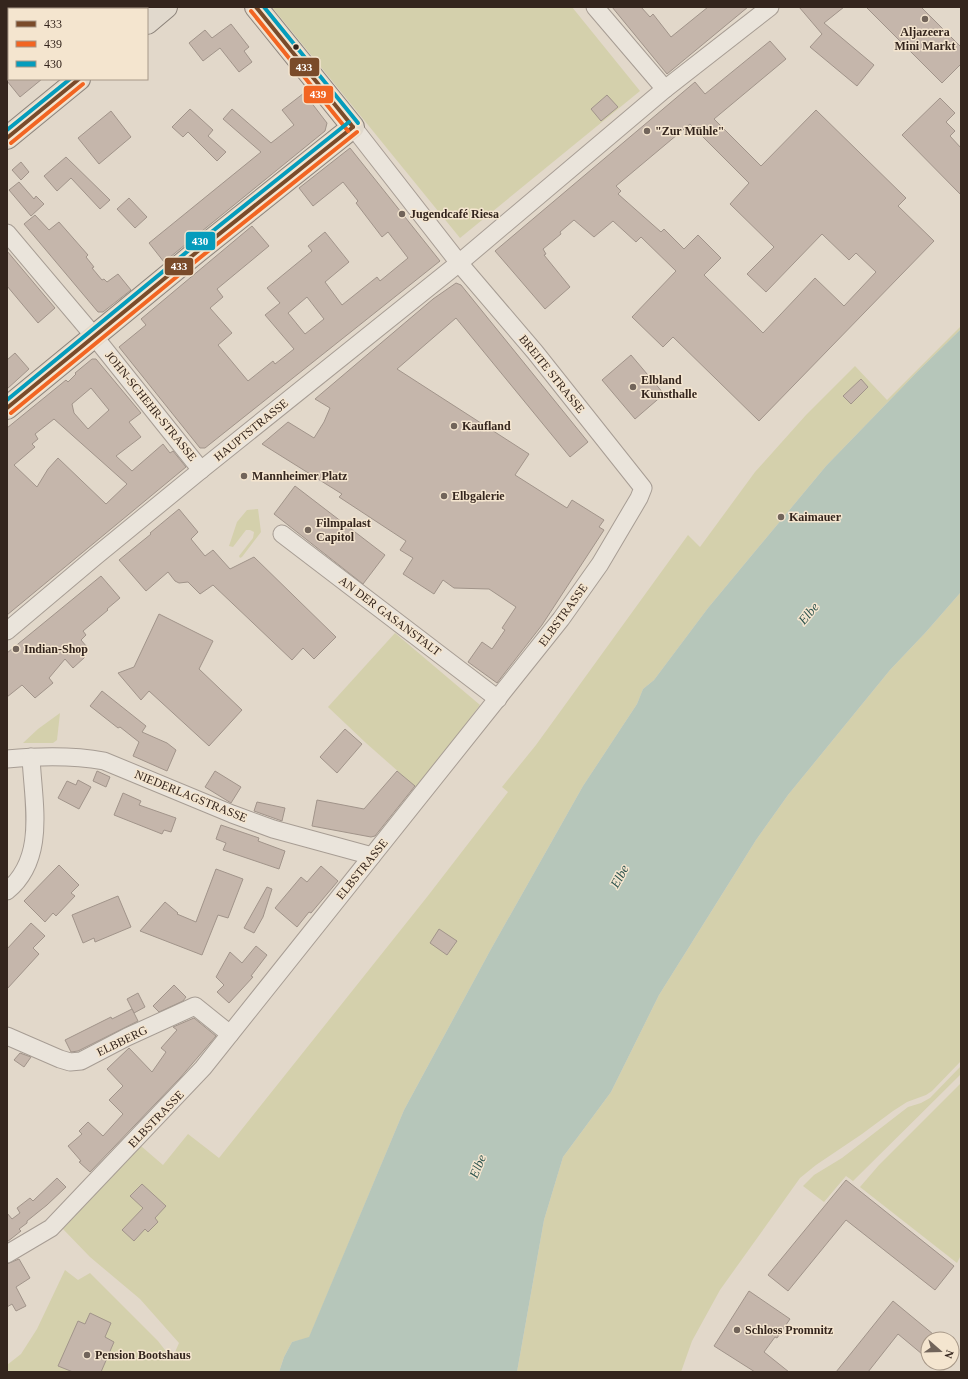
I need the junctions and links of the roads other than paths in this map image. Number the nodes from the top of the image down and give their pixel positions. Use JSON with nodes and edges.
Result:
{"nodes":[{"id":1,"x":166,"y":7,"type":"edge"},
{"id":2,"x":256,"y":7,"type":"edge"},
{"id":3,"x":595,"y":7,"type":"edge"},
{"id":4,"x":770,"y":7,"type":"edge"},
{"id":5,"x":148,"y":22,"type":"edge"},
{"id":6,"x":78,"y":80,"type":"edge"},
{"id":7,"x":665,"y":89,"type":"junction"},
{"id":8,"x":353,"y":127,"type":"junction"},
{"id":9,"x":7,"y":138,"type":"edge"},
{"id":10,"x":7,"y":233,"type":"edge"},
{"id":11,"x":459,"y":263,"type":"junction"},
{"id":12,"x":94,"y":336,"type":"junction"},
{"id":13,"x":7,"y":408,"type":"edge"},
{"id":14,"x":201,"y":470,"type":"junction"},
{"id":15,"x":643,"y":488,"type":"joint"},
{"id":16,"x":282,"y":534,"type":"dead end"},
{"id":17,"x":7,"y":631,"type":"edge"},
{"id":18,"x":498,"y":699,"type":"junction"},
{"id":19,"x":31,"y":757,"type":"junction"},
{"id":20,"x":7,"y":760,"type":"edge"},
{"id":21,"x":372,"y":856,"type":"junction"},
{"id":22,"x":7,"y":891,"type":"edge"},
{"id":23,"x":230,"y":1034,"type":"junction"},
{"id":24,"x":7,"y":1036,"type":"edge"},
{"id":25,"x":7,"y":1254,"type":"edge"}],
"edges":[{"from":1,"to":5,"type":"main road"},
{"from":2,"to":8,"type":"main road"},
{"from":3,"to":7,"type":"street"},
{"from":4,"to":7,"type":"street","name":"HAUPTSTRASSE"},
{"from":6,"to":9,"type":"main road"},
{"from":7,"to":11,"type":"street","name":"HAUPTSTRASSE"},
{"from":8,"to":11,"type":"street","name":"BREITE STRASSE"},
{"from":8,"to":12,"type":"main road"},
{"from":10,"to":12,"type":"street","name":"JOHN-SCHEHR-STRASSE"},
{"from":11,"to":14,"type":"street","name":"HAUPTSTRASSE"},
{"from":11,"to":15,"type":"street","name":"BREITE STRASSE"},
{"from":12,"to":13,"type":"main road"},
{"from":12,"to":14,"type":"street","name":"JOHN-SCHEHR-STRASSE"},
{"from":14,"to":17,"type":"street","name":"HAUPTSTRASSE"},
{"from":15,"to":18,"type":"street","name":"ELBSTRASSE"},
{"from":16,"to":18,"type":"street","name":"AN DER GASANSTALT"},
{"from":18,"to":21,"type":"street","name":"ELBSTRASSE"},
{"from":19,"to":20,"type":"street","name":"NIEDERLAGSTRASSE"},
{"from":19,"to":21,"type":"street","name":"NIEDERLAGSTRASSE"},
{"from":19,"to":22,"type":"street"},
{"from":21,"to":23,"type":"street","name":"ELBSTRASSE"},
{"from":23,"to":24,"type":"street","name":"ELBBERG"},
{"from":23,"to":25,"type":"street","name":"ELBSTRASSE"}]}
